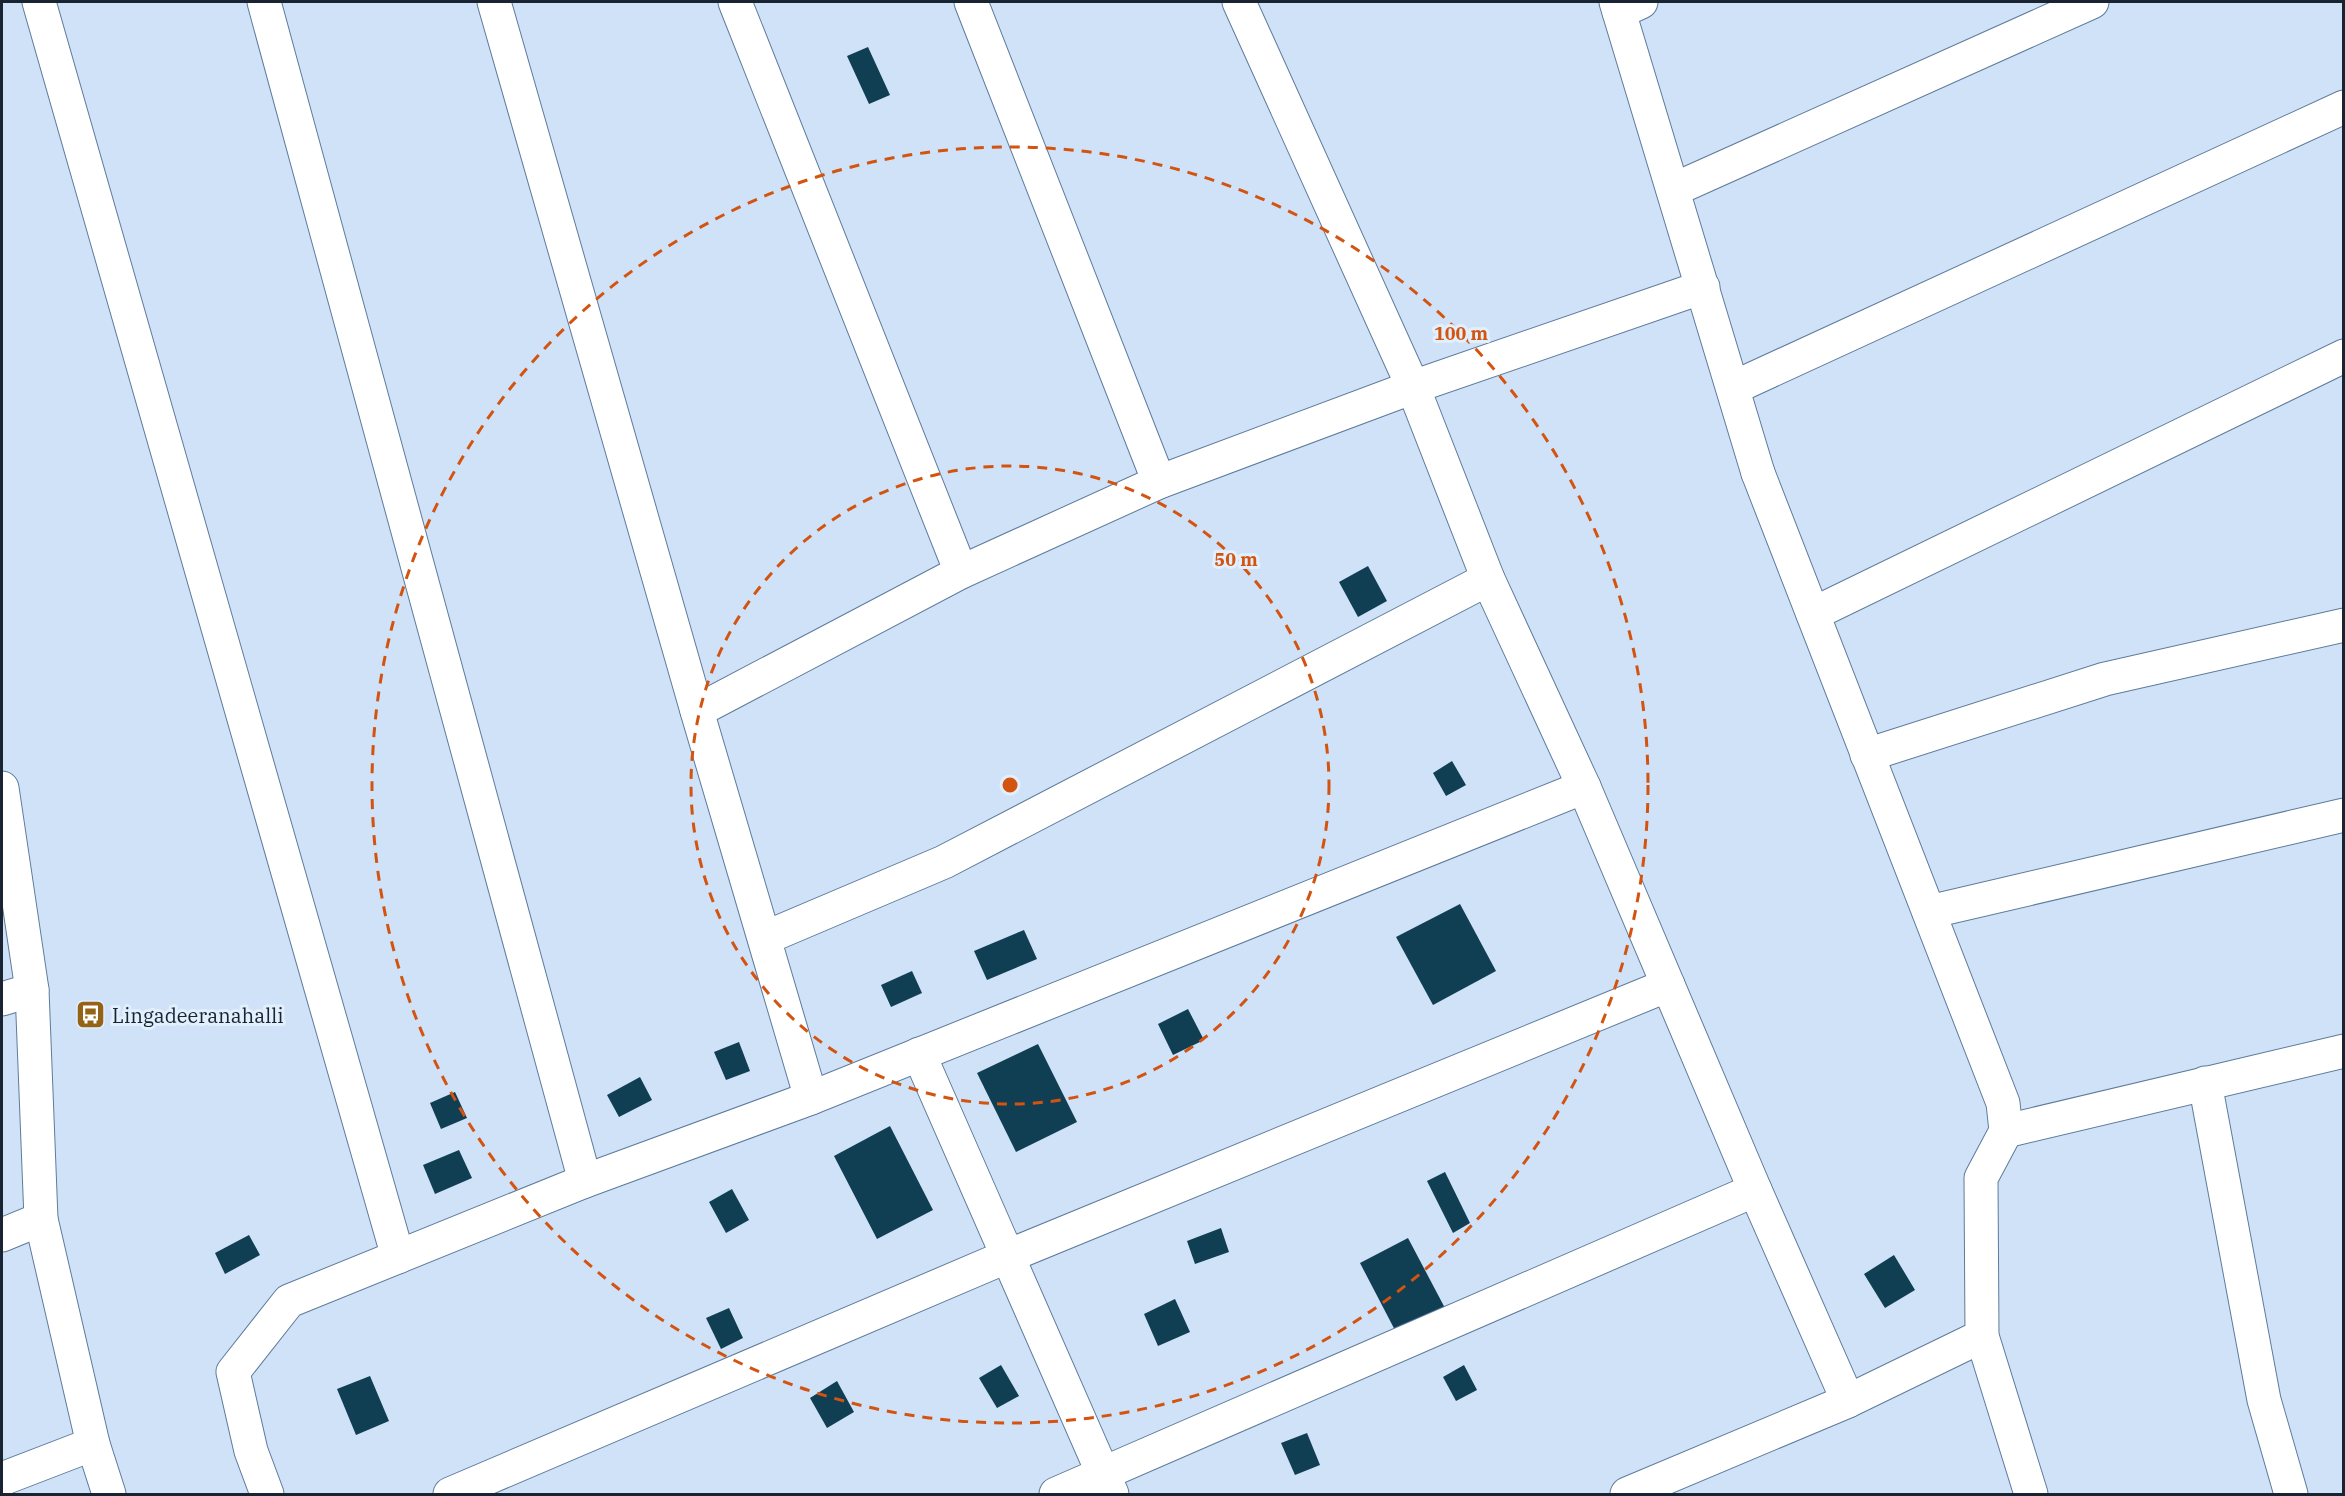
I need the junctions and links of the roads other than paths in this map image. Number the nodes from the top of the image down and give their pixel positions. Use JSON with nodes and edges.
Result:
{"nodes":[{"id":1,"x":39,"y":2,"type":"edge"},
{"id":2,"x":264,"y":2,"type":"edge"},
{"id":3,"x":494,"y":2,"type":"edge"},
{"id":4,"x":735,"y":2,"type":"edge"},
{"id":5,"x":971,"y":2,"type":"edge"},
{"id":6,"x":1239,"y":2,"type":"edge"},
{"id":7,"x":2092,"y":2,"type":"edge"},
{"id":8,"x":1625,"y":5,"type":"edge"},
{"id":9,"x":2343,"y":107,"type":"edge"},
{"id":10,"x":1673,"y":190,"type":"junction"},
{"id":11,"x":1703,"y":287,"type":"junction"},
{"id":12,"x":2343,"y":356,"type":"edge"},
{"id":13,"x":1413,"y":387,"type":"junction"},
{"id":14,"x":1733,"y":388,"type":"junction"},
{"id":15,"x":1159,"y":482,"type":"junction"},
{"id":16,"x":961,"y":572,"type":"junction"},
{"id":17,"x":1488,"y":579,"type":"junction"},
{"id":18,"x":1813,"y":614,"type":"junction"},
{"id":19,"x":2343,"y":625,"type":"edge"},
{"id":20,"x":697,"y":711,"type":"junction"},
{"id":21,"x":1867,"y":754,"type":"junction"},
{"id":22,"x":1584,"y":787,"type":"junction"},
{"id":23,"x":2,"y":788,"type":"edge"},
{"id":24,"x":2343,"y":815,"type":"edge"},
{"id":25,"x":1929,"y":912,"type":"junction"},
{"id":26,"x":765,"y":939,"type":"junction"},
{"id":27,"x":1668,"y":985,"type":"junction"},
{"id":28,"x":16,"y":995,"type":"edge"},
{"id":29,"x":2343,"y":1051,"type":"edge"},
{"id":30,"x":919,"y":1054,"type":"junction"},
{"id":31,"x":2205,"y":1083,"type":"junction"},
{"id":32,"x":811,"y":1098,"type":"junction"},
{"id":33,"x":2006,"y":1131,"type":"junction"},
{"id":34,"x":585,"y":1181,"type":"junction"},
{"id":35,"x":1755,"y":1190,"type":"junction"},
{"id":36,"x":41,"y":1219,"type":"junction"},
{"id":37,"x":2,"y":1235,"type":"edge"},
{"id":38,"x":1008,"y":1256,"type":"junction"},
{"id":39,"x":398,"y":1257,"type":"junction"},
{"id":40,"x":1982,"y":1336,"type":"junction"},
{"id":41,"x":1848,"y":1401,"type":"junction"},
{"id":42,"x":93,"y":1443,"type":"junction"},
{"id":43,"x":2,"y":1479,"type":"edge"},
{"id":44,"x":1108,"y":1485,"type":"edge"},
{"id":45,"x":109,"y":1494,"type":"edge"},
{"id":46,"x":267,"y":1494,"type":"edge"},
{"id":47,"x":450,"y":1494,"type":"edge"},
{"id":48,"x":1056,"y":1494,"type":"edge"},
{"id":49,"x":1627,"y":1494,"type":"edge"},
{"id":50,"x":2031,"y":1494,"type":"edge"},
{"id":51,"x":2291,"y":1494,"type":"edge"}],
"edges":[{"from":1,"to":39,"type":"street"},
{"from":2,"to":34,"type":"street"},
{"from":3,"to":20,"type":"street"},
{"from":4,"to":16,"type":"street"},
{"from":5,"to":15,"type":"street"},
{"from":6,"to":13,"type":"street"},
{"from":7,"to":10,"type":"street"},
{"from":8,"to":10,"type":"street"},
{"from":9,"to":14,"type":"street"},
{"from":10,"to":11,"type":"street"},
{"from":11,"to":13,"type":"street"},
{"from":11,"to":14,"type":"street"},
{"from":12,"to":18,"type":"street"},
{"from":13,"to":15,"type":"street"},
{"from":13,"to":17,"type":"street"},
{"from":14,"to":18,"type":"street"},
{"from":15,"to":16,"type":"street"},
{"from":16,"to":20,"type":"street"},
{"from":17,"to":22,"type":"street"},
{"from":17,"to":26,"type":"street"},
{"from":18,"to":21,"type":"street"},
{"from":19,"to":21,"type":"street"},
{"from":20,"to":26,"type":"street"},
{"from":21,"to":25,"type":"street"},
{"from":22,"to":27,"type":"street"},
{"from":22,"to":30,"type":"street"},
{"from":23,"to":28,"type":"street"},
{"from":24,"to":25,"type":"street"},
{"from":25,"to":33,"type":"street"},
{"from":26,"to":32,"type":"street"},
{"from":27,"to":35,"type":"street"},
{"from":27,"to":38,"type":"street"},
{"from":28,"to":36,"type":"street"},
{"from":29,"to":31,"type":"street"},
{"from":30,"to":32,"type":"street"},
{"from":30,"to":38,"type":"street"},
{"from":31,"to":33,"type":"street"},
{"from":31,"to":51,"type":"street"},
{"from":32,"to":34,"type":"street"},
{"from":33,"to":40,"type":"street"},
{"from":34,"to":39,"type":"street"},
{"from":35,"to":41,"type":"street"},
{"from":35,"to":44,"type":"street"},
{"from":36,"to":37,"type":"street"},
{"from":36,"to":42,"type":"street"},
{"from":38,"to":44,"type":"street"},
{"from":38,"to":47,"type":"street"},
{"from":39,"to":46,"type":"street"},
{"from":40,"to":41,"type":"street"},
{"from":40,"to":50,"type":"street"},
{"from":41,"to":49,"type":"street"},
{"from":42,"to":43,"type":"street"},
{"from":42,"to":45,"type":"street"},
{"from":44,"to":48,"type":"street"}]}
